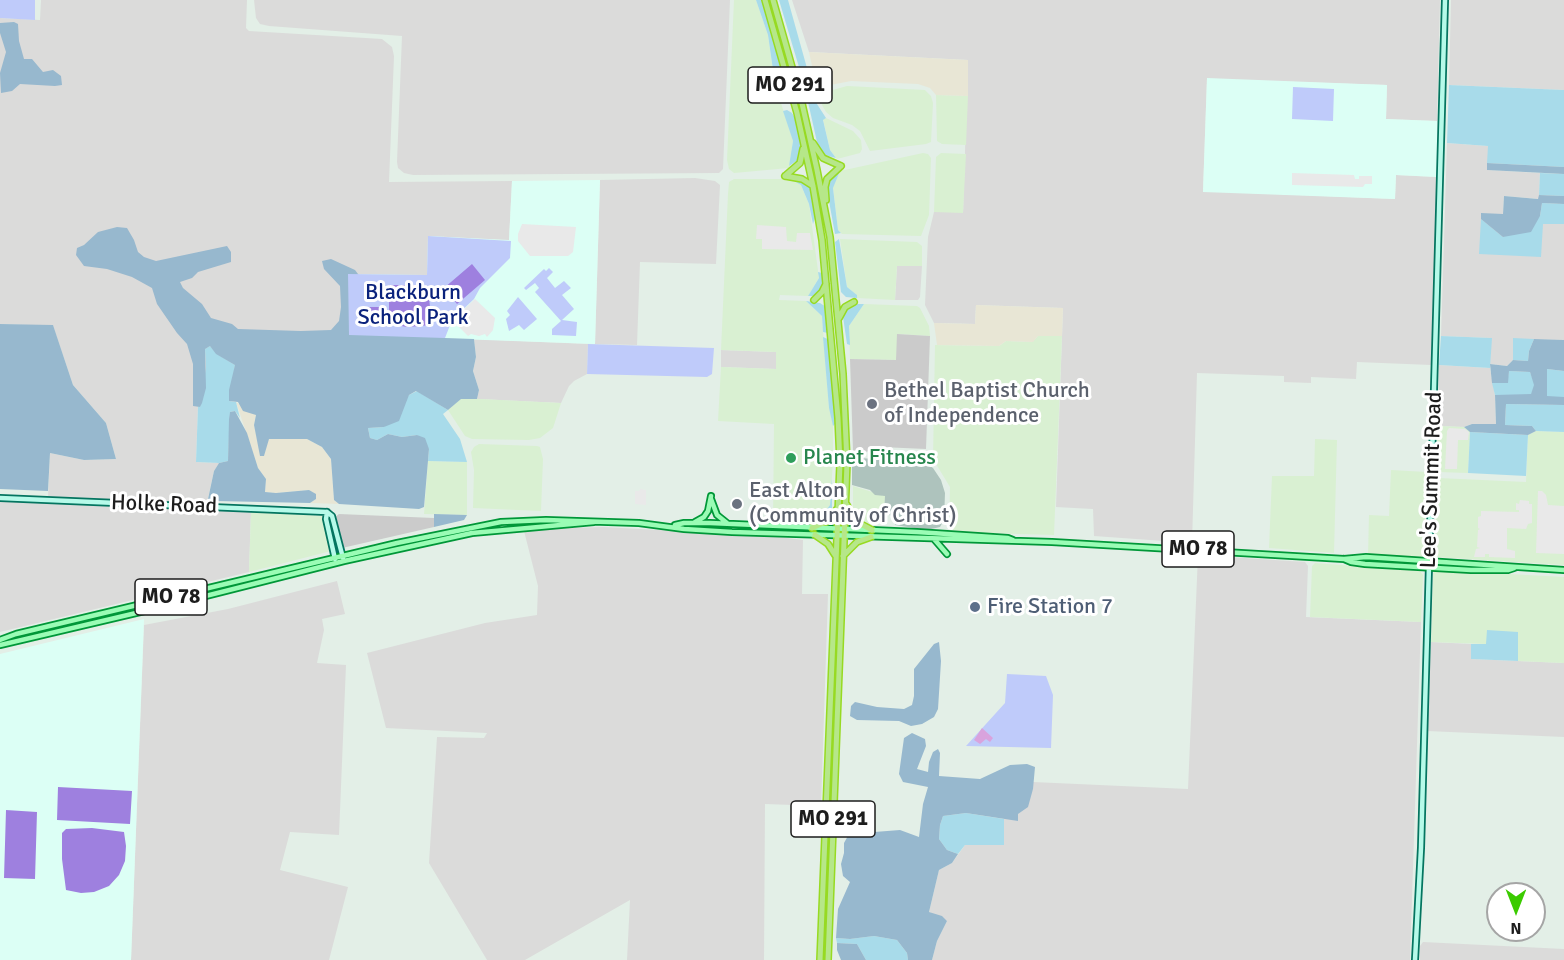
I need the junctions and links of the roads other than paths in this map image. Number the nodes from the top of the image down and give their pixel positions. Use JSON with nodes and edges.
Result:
{"nodes":[{"id":1,"x":765,"y":0,"type":"edge"},
{"id":2,"x":773,"y":0,"type":"edge"},
{"id":3,"x":1445,"y":0,"type":"edge"},
{"id":4,"x":810,"y":136,"type":"junction"},
{"id":5,"x":803,"y":139,"type":"junction"},
{"id":6,"x":813,"y":186,"type":"junction"},
{"id":7,"x":826,"y":220,"type":"junction"},
{"id":8,"x":826,"y":282,"type":"junction"},
{"id":9,"x":814,"y":300,"type":"dead end"},
{"id":10,"x":854,"y":302,"type":"dead end"},
{"id":11,"x":839,"y":320,"type":"junction"},
{"id":12,"x":845,"y":497,"type":"junction"},
{"id":13,"x":0,"y":498,"type":"edge"},
{"id":14,"x":838,"y":507,"type":"junction"},
{"id":15,"x":327,"y":512,"type":"junction"},
{"id":16,"x":693,"y":523,"type":"junction"},
{"id":17,"x":733,"y":525,"type":"junction"},
{"id":18,"x":672,"y":526,"type":"junction"},
{"id":19,"x":812,"y":528,"type":"junction"},
{"id":20,"x":839,"y":531,"type":"junction"},
{"id":21,"x":872,"y":533,"type":"junction"},
{"id":22,"x":815,"y":535,"type":"junction"},
{"id":23,"x":844,"y":536,"type":"junction"},
{"id":24,"x":933,"y":539,"type":"junction"},
{"id":25,"x":1015,"y":541,"type":"junction"},
{"id":26,"x":948,"y":554,"type":"dead end"},
{"id":27,"x":843,"y":556,"type":"junction"},
{"id":28,"x":334,"y":557,"type":"junction"},
{"id":29,"x":343,"y":558,"type":"junction"},
{"id":30,"x":836,"y":559,"type":"junction"},
{"id":31,"x":335,"y":563,"type":"junction"},
{"id":32,"x":1429,"y":564,"type":"junction"},
{"id":33,"x":1564,"y":570,"type":"edge"},
{"id":34,"x":0,"y":643,"type":"edge"},
{"id":35,"x":820,"y":960,"type":"edge"},
{"id":36,"x":828,"y":960,"type":"edge"},
{"id":37,"x":1415,"y":960,"type":"edge"}],
"edges":[{"from":1,"to":5,"type":"highway","number":"MO 291"},
{"from":2,"to":4,"type":"highway","number":"MO 291"},
{"from":3,"to":32,"type":"main road","name":"Lee's Summit Road"},
{"from":4,"to":7,"type":"highway","number":"MO 291"},
{"from":4,"to":7,"type":"highway"},
{"from":5,"to":6,"type":"highway","number":"MO 291"},
{"from":5,"to":6,"type":"highway"},
{"from":6,"to":8,"type":"highway","number":"MO 291"},
{"from":7,"to":11,"type":"highway","number":"MO 291"},
{"from":8,"to":9,"type":"highway"},
{"from":8,"to":14,"type":"highway","number":"MO 291"},
{"from":10,"to":11,"type":"highway"},
{"from":11,"to":12,"type":"highway","number":"MO 291"},
{"from":12,"to":20,"type":"highway","number":"MO 291"},
{"from":12,"to":21,"type":"highway"},
{"from":13,"to":15,"type":"main road","name":"Holke Road"},
{"from":14,"to":19,"type":"highway"},
{"from":14,"to":20,"type":"highway","number":"MO 291"},
{"from":15,"to":28,"type":"main road"},
{"from":15,"to":29,"type":"main road"},
{"from":16,"to":17,"type":"main road","number":"MO 78"},
{"from":16,"to":17,"type":"main road"},
{"from":16,"to":18,"type":"main road","number":"MO 78"},
{"from":17,"to":19,"type":"main road","number":"MO 78"},
{"from":18,"to":22,"type":"main road","number":"MO 78"},
{"from":18,"to":29,"type":"main road","number":"MO 78"},
{"from":19,"to":20,"type":"main road","number":"MO 78"},
{"from":20,"to":21,"type":"main road","number":"MO 78"},
{"from":20,"to":22,"type":"main road","number":"MO 78"},
{"from":20,"to":23,"type":"highway","number":"MO 291"},
{"from":20,"to":30,"type":"highway","number":"MO 291"},
{"from":21,"to":23,"type":"main road","number":"MO 78"},
{"from":21,"to":24,"type":"main road","number":"MO 78"},
{"from":21,"to":25,"type":"main road","number":"MO 78"},
{"from":21,"to":27,"type":"highway"},
{"from":22,"to":30,"type":"highway"},
{"from":23,"to":27,"type":"highway","number":"MO 291"},
{"from":24,"to":25,"type":"main road","number":"MO 78"},
{"from":24,"to":26,"type":"main road"},
{"from":25,"to":32,"type":"main road","number":"MO 78"},
{"from":27,"to":36,"type":"highway","number":"MO 291"},
{"from":28,"to":29,"type":"main road","number":"MO 78"},
{"from":28,"to":31,"type":"main road"},
{"from":28,"to":34,"type":"main road","number":"MO 78"},
{"from":29,"to":31,"type":"main road","number":"MO 78"},
{"from":30,"to":35,"type":"highway","number":"MO 291"},
{"from":31,"to":34,"type":"main road","number":"MO 78"},
{"from":32,"to":33,"type":"main road","number":"MO 78"},
{"from":32,"to":37,"type":"main road","name":"Lee's Summit Road"}]}
